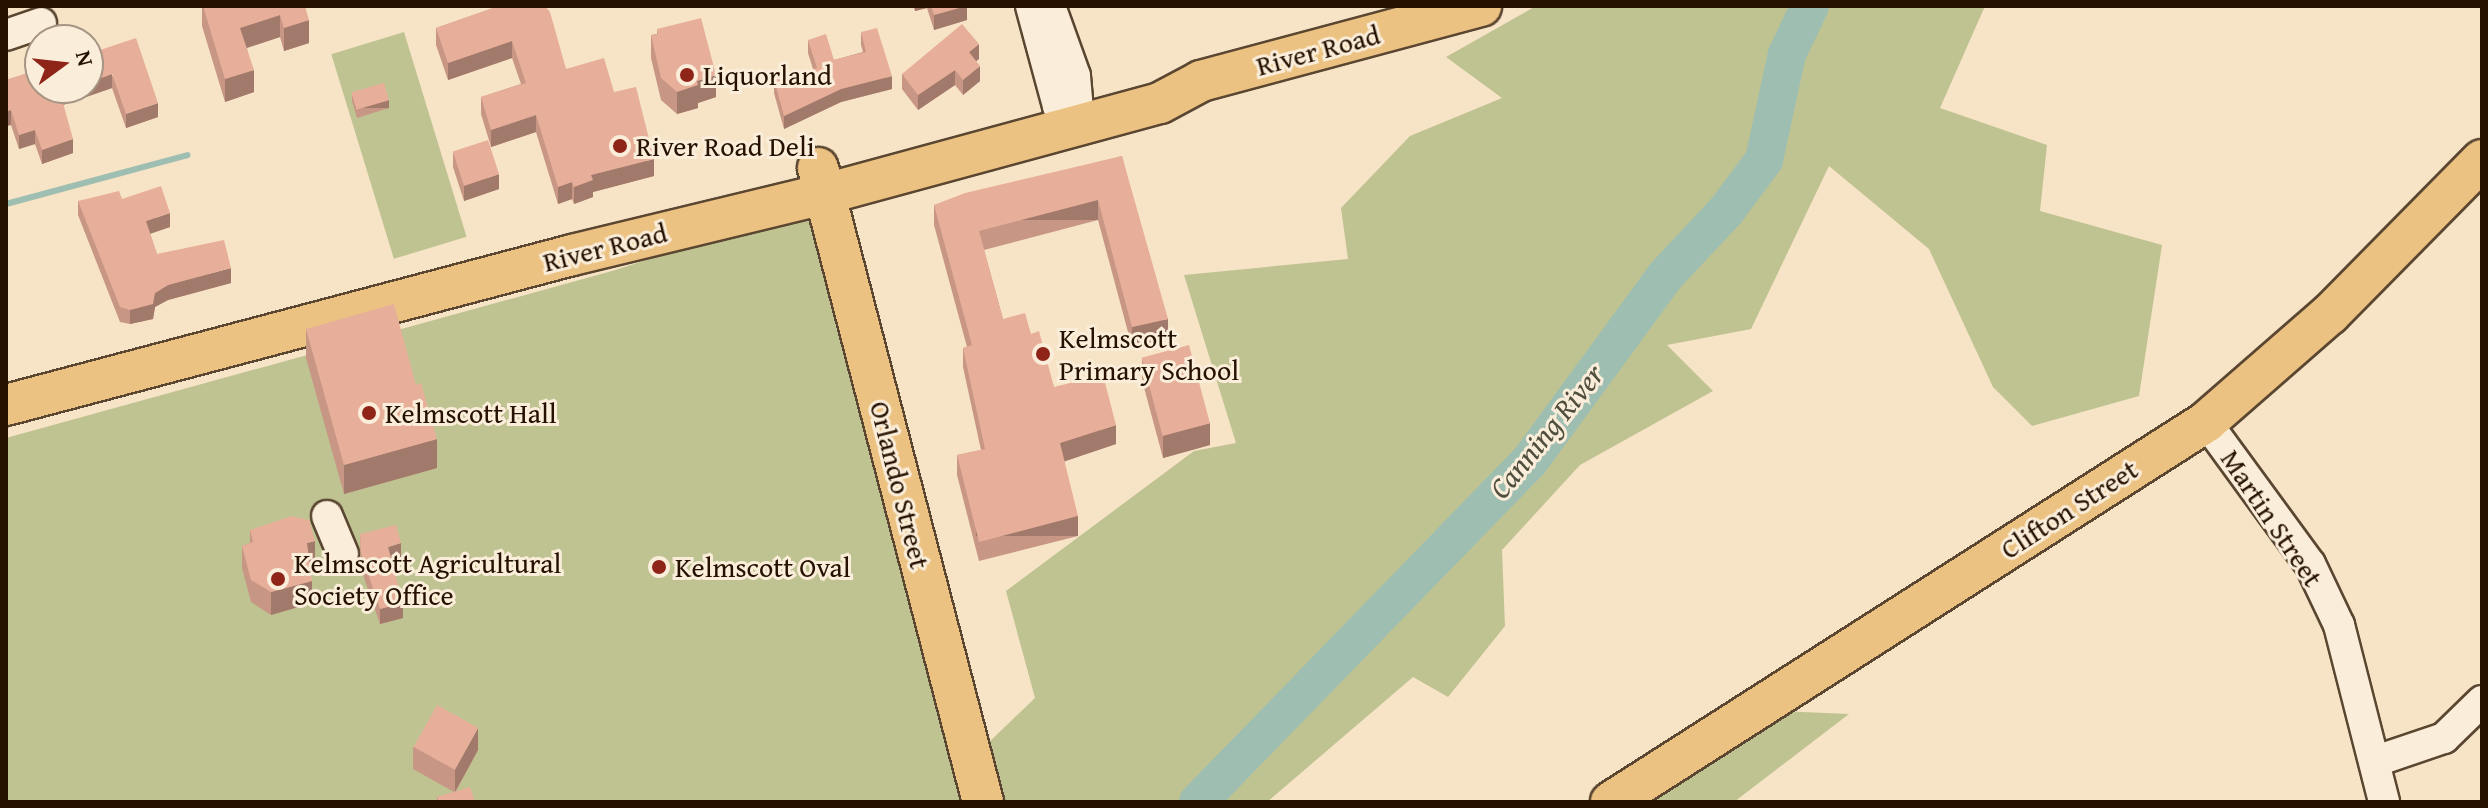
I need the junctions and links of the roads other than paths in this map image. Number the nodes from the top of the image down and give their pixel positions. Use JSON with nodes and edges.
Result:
{"nodes":[{"id":1,"x":1031,"y":6,"type":"edge"},
{"id":2,"x":1050,"y":6,"type":"edge"},
{"id":3,"x":1481,"y":6,"type":"edge"},
{"id":4,"x":41,"y":23,"type":"dead end"},
{"id":5,"x":6,"y":35,"type":"edge"},
{"id":6,"x":1068,"y":110,"type":"junction"},
{"id":7,"x":2482,"y":160,"type":"edge"},
{"id":8,"x":821,"y":181,"type":"junction"},
{"id":9,"x":6,"y":387,"type":"edge"},
{"id":10,"x":6,"y":405,"type":"edge"},
{"id":11,"x":2206,"y":422,"type":"junction"},
{"id":12,"x":327,"y":516,"type":"dead end"},
{"id":13,"x":343,"y":554,"type":"dead end"},
{"id":14,"x":2482,"y":701,"type":"edge"},
{"id":15,"x":2376,"y":761,"type":"junction"},
{"id":16,"x":983,"y":802,"type":"edge"},
{"id":17,"x":1611,"y":802,"type":"edge"},
{"id":18,"x":2384,"y":802,"type":"edge"}],
"edges":[{"from":1,"to":6,"type":"street"},
{"from":2,"to":6,"type":"street"},
{"from":3,"to":6,"type":"main road","name":"River Road"},
{"from":4,"to":5,"type":"street"},
{"from":6,"to":8,"type":"main road","name":"River Road"},
{"from":7,"to":11,"type":"main road","name":"Clifton Street"},
{"from":8,"to":9,"type":"main road","name":"River Road"},
{"from":8,"to":10,"type":"main road","name":"River Road"},
{"from":8,"to":16,"type":"main road","name":"Orlando Street"},
{"from":11,"to":15,"type":"street","name":"Martin Street"},
{"from":11,"to":17,"type":"main road","name":"Clifton Street"},
{"from":12,"to":13,"type":"street"},
{"from":14,"to":15,"type":"street"},
{"from":15,"to":18,"type":"street","name":"Martin Street"}]}
